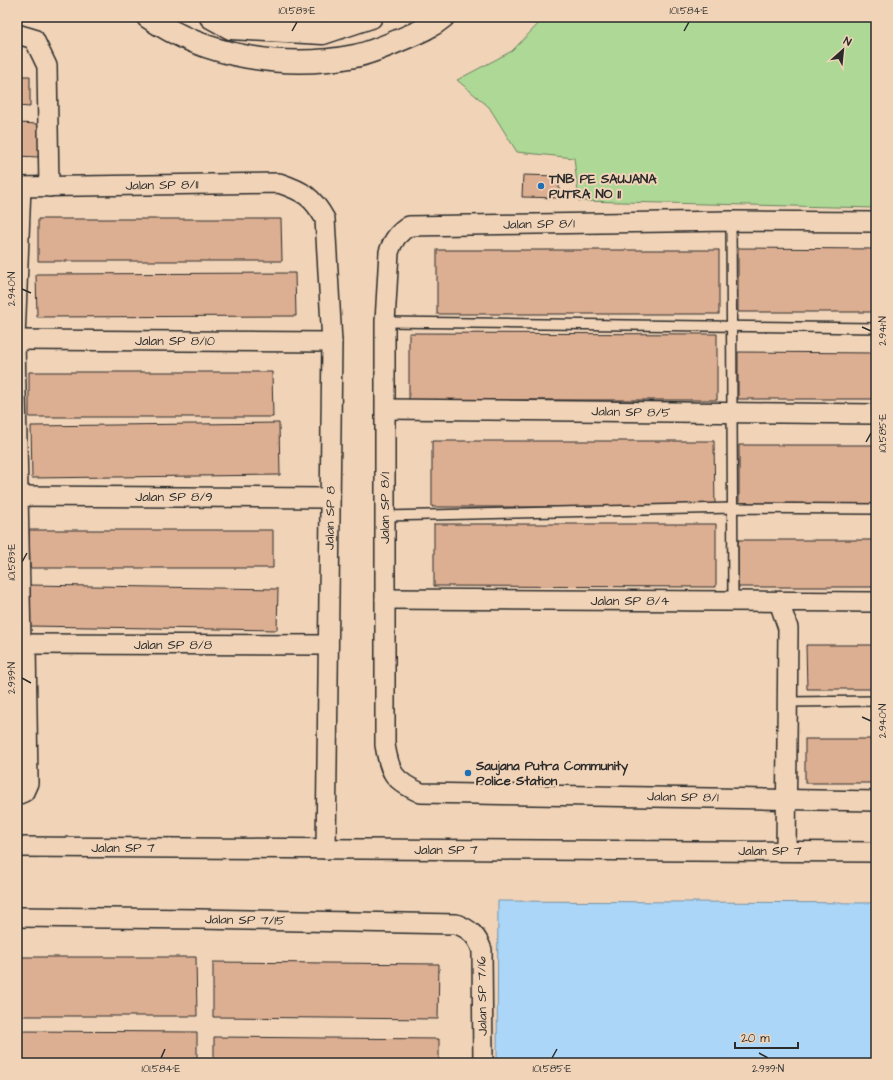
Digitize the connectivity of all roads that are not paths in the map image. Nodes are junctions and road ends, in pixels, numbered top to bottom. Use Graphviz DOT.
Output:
graph roads {
  1 [pos="148,17"];
  2 [pos="211,17"];
  3 [pos="371,17"];
  4 [pos="443,17"];
  5 [pos="25,37"];
  6 [pos="21,186"];
  7 [pos="49,187"];
  8 [pos="306,194"];
  9 [pos="731,221"];
  10 [pos="876,222"];
  11 [pos="385,322"];
  12 [pos="732,327"];
  13 [pos="876,328"];
  14 [pos="18,340"];
  15 [pos="332,342"];
  16 [pos="386,409"];
  17 [pos="732,413"];
  18 [pos="876,414"];
  19 [pos="19,496"];
  20 [pos="330,498"];
  21 [pos="733,508"];
  22 [pos="876,509"];
  23 [pos="385,516"];
  24 [pos="385,599"];
  25 [pos="733,602"];
  26 [pos="779,602"];
  27 [pos="876,602"];
  28 [pos="21,644"];
  29 [pos="328,645"];
  30 [pos="876,701"];
  31 [pos="788,702"];
  32 [pos="17,795"];
  33 [pos="787,799"];
  34 [pos="876,801"];
  35 [pos="17,847"];
  36 [pos="326,849"];
  37 [pos="786,851"];
  38 [pos="876,852"];
  39 [pos="17,917"];
  40 [pos="472,932"];
  41 [pos="483,1063"];
  1 -- 4 [label="highway"];
  2 -- 3 [label="highway"];
  5 -- 7 [label="street"];
  6 -- 7 [label="street, Jalan SP 8/11"];
  6 -- 14 [label="lane"];
  7 -- 8 [label="street, Jalan SP 8/11"];
  8 -- 15 [label="street, Jalan SP 8"];
  9 -- 10 [label="street, Jalan SP 8/1"];
  9 -- 11 [label="street, Jalan SP 8/1"];
  9 -- 12 [label="lane"];
  11 -- 12 [label="lane"];
  11 -- 16 [label="street, Jalan SP 8/1"];
  12 -- 13 [label="lane"];
  12 -- 17 [label="lane"];
  14 -- 15 [label="street, Jalan SP 8/10"];
  14 -- 19 [label="lane"];
  15 -- 20 [label="street, Jalan SP 8"];
  16 -- 17 [label="street, Jalan SP 8/5"];
  16 -- 23 [label="street, Jalan SP 8/1"];
  17 -- 18 [label="street, Jalan SP 8/5"];
  17 -- 21 [label="lane"];
  19 -- 20 [label="street, Jalan SP 8/9"];
  19 -- 28 [label="lane"];
  20 -- 29 [label="street, Jalan SP 8"];
  21 -- 22 [label="lane"];
  21 -- 23 [label="lane"];
  21 -- 25 [label="lane"];
  23 -- 24 [label="street, Jalan SP 8/1"];
  24 -- 25 [label="street, Jalan SP 8/4"];
  24 -- 33 [label="street, Jalan SP 8/1"];
  25 -- 26 [label="street, Jalan SP 8/4"];
  26 -- 27 [label="street, Jalan SP 8/4"];
  26 -- 31 [label="street"];
  28 -- 29 [label="street, Jalan SP 8/8"];
  28 -- 32 [label="street"];
  29 -- 36 [label="street, Jalan SP 8"];
  30 -- 31 [label="lane"];
  31 -- 33 [label="street"];
  33 -- 34 [label="street, Jalan SP 8/1"];
  33 -- 37 [label="street"];
  35 -- 36 [label="street, Jalan SP 7"];
  36 -- 37 [label="street, Jalan SP 7"];
  37 -- 38 [label="street, Jalan SP 7"];
  39 -- 40 [label="street, Jalan SP 7/15"];
  40 -- 41 [label="street, Jalan SP 7/16"];
}
